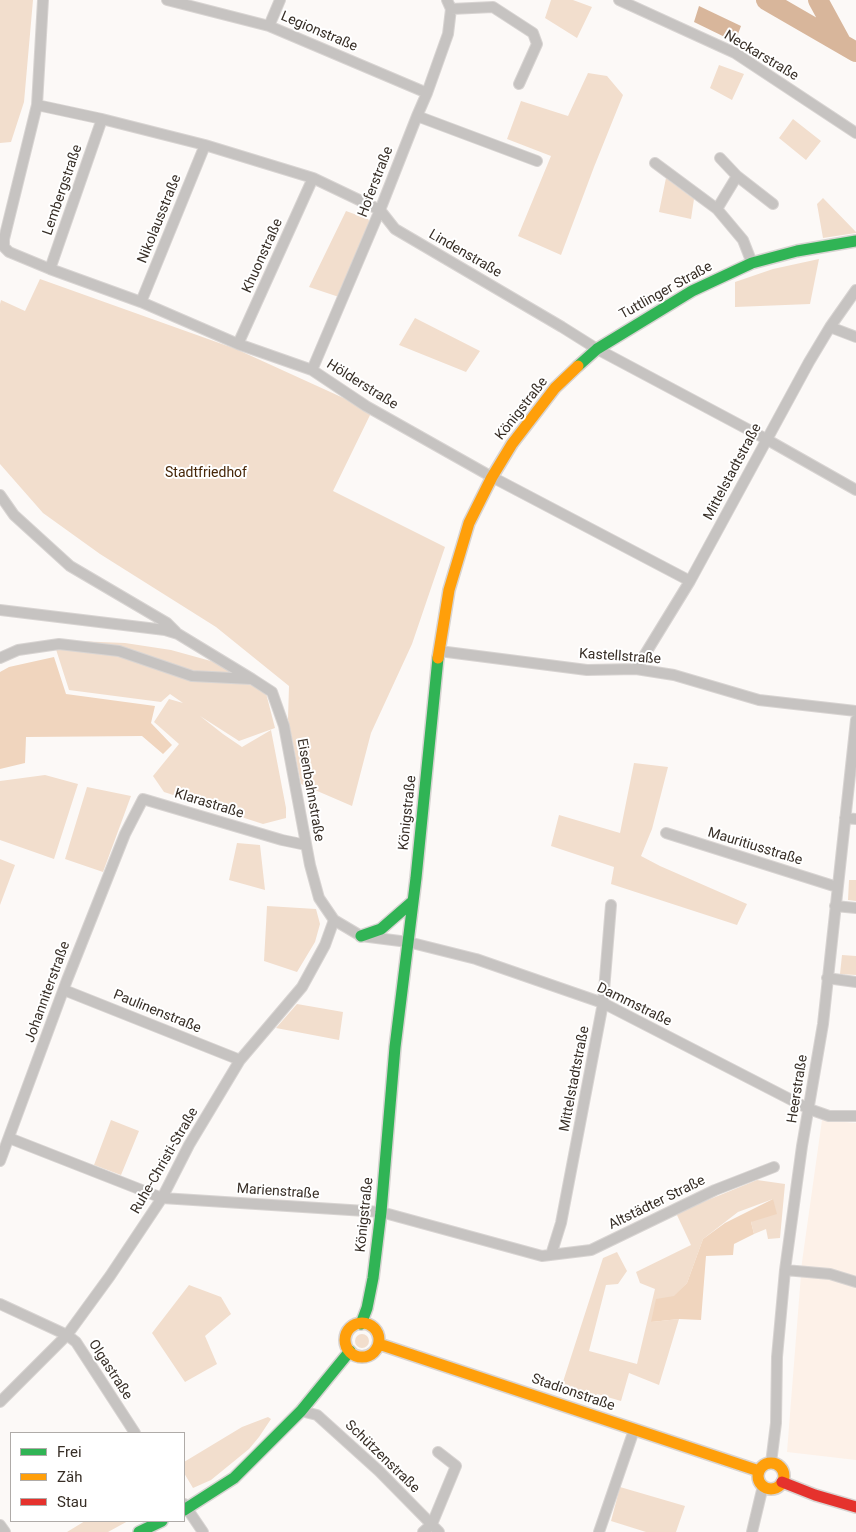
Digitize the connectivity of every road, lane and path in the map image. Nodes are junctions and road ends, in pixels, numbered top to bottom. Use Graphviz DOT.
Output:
graph roads {
  1 [pos="43,0"];
  2 [pos="167,0"];
  3 [pos="280,0"];
  4 [pos="619,0"];
  5 [pos="449,5"];
  6 [pos="269,26"];
  7 [pos="519,84"];
  8 [pos="427,93"];
  9 [pos="37,105"];
  10 [pos="416,116"];
  11 [pos="102,119"];
  12 [pos="856,133"];
  13 [pos="205,145"];
  14 [pos="720,158"];
  15 [pos="537,161"];
  16 [pos="655,163"];
  17 [pos="737,176"];
  18 [pos="313,178"];
  19 [pos="773,204"];
  20 [pos="717,209"];
  21 [pos="380,210"];
  22 [pos="856,241"];
  23 [pos="752,263"];
  24 [pos="50,269"];
  25 [pos="856,290"];
  26 [pos="141,302"];
  27 [pos="830,327"];
  28 [pos="856,337"];
  29 [pos="238,344"];
  30 [pos="597,349"];
  31 [pos="312,370"];
  32 [pos="766,439"];
  33 [pos="492,477"];
  34 [pos="856,490"];
  35 [pos="0,494"];
  36 [pos="690,581"];
  37 [pos="0,610"];
  38 [pos="178,634"];
  39 [pos="439,651"];
  40 [pos="0,658"];
  41 [pos="636,669"];
  42 [pos="252,678"];
  43 [pos="856,711"];
  44 [pos="856,720"];
  45 [pos="845,818"];
  46 [pos="856,819"];
  47 [pos="666,833"];
  48 [pos="125,834"];
  49 [pos="306,845"];
  50 [pos="837,887"];
  51 [pos="412,902"];
  52 [pos="611,905"];
  53 [pos="835,906"];
  54 [pos="856,908"];
  55 [pos="334,920"];
  56 [pos="361,936"];
  57 [pos="408,942"];
  58 [pos="827,978"];
  59 [pos="856,982"];
  60 [pos="64,990"];
  61 [pos="603,1003"];
  62 [pos="240,1060"];
  63 [pos="809,1109"];
  64 [pos="856,1116"];
  65 [pos="8,1138"];
  66 [pos="0,1161"];
  67 [pos="774,1167"];
  68 [pos="162,1198"];
  69 [pos="381,1212"];
  70 [pos="551,1255"];
  71 [pos="785,1270"];
  72 [pos="856,1282"];
  73 [pos="0,1304"];
  74 [pos="361,1324"];
  75 [pos="67,1335"];
  76 [pos="378,1344"];
  77 [pos="350,1351"];
  78 [pos="0,1402"];
  79 [pos="301,1411"];
  80 [pos="634,1430"];
  81 [pos="134,1432"];
  82 [pos="438,1452"];
  83 [pos="771,1463"];
  84 [pos="759,1471"];
  85 [pos="782,1482"];
  86 [pos="763,1486"];
  87 [pos="185,1507"];
  88 [pos="856,1507"];
  89 [pos="160,1522"];
  90 [pos="0,1525"];
  91 [pos="435,1528"];
  92 [pos="5,1532"];
  93 [pos="139,1532"];
  94 [pos="203,1532"];
  95 [pos="423,1532"];
  96 [pos="599,1532"];
  97 [pos="752,1532"];
  1 -- 9 [label="street"];
  2 -- 6 [label="street, Legionstraße"];
  3 -- 6 [label="street"];
  4 -- 12 [label="street, Neckarstraße"];
  5 -- 7 [label="street"];
  5 -- 8 [label="street, Hoferstraße"];
  6 -- 8 [label="street, Legionstraße"];
  8 -- 10 [label="street, Hoferstraße"];
  9 -- 11 [label="street, Lindenstraße"];
  9 -- 24 [label="street, Hölderstraße"];
  10 -- 15 [label="street"];
  10 -- 21 [label="street, Hoferstraße"];
  11 -- 13 [label="street, Lindenstraße"];
  11 -- 24 [label="street, Lembergstraße"];
  13 -- 18 [label="street, Lindenstraße"];
  13 -- 26 [label="street, Nikolausstraße"];
  14 -- 17 [label="street"];
  16 -- 20 [label="street"];
  17 -- 19 [label="street"];
  17 -- 20 [label="street"];
  18 -- 21 [label="street, Lindenstraße"];
  18 -- 29 [label="street, Khuonstraße"];
  20 -- 23 [label="street"];
  21 -- 30 [label="street, Lindenstraße"];
  21 -- 31 [label="street, Hoferstraße"];
  22 -- 23 [label="street, Tuttlinger Straße"];
  23 -- 30 [label="street, Tuttlinger Straße"];
  24 -- 26 [label="street, Hölderstraße"];
  25 -- 27 [label="street, Mittelstadtstraße"];
  26 -- 29 [label="street, Hölderstraße"];
  27 -- 28 [label="street"];
  27 -- 32 [label="street, Mittelstadtstraße"];
  29 -- 31 [label="street, Hölderstraße"];
  30 -- 32 [label="street, Lindenstraße"];
  30 -- 33 [label="street, Königstraße"];
  31 -- 33 [label="street, Hölderstraße"];
  32 -- 34 [label="street, Lindenstraße"];
  32 -- 36 [label="street, Mittelstadtstraße"];
  33 -- 36 [label="street, Hölderstraße"];
  33 -- 39 [label="street, Königstraße"];
  35 -- 38 [label="street, Eisenbahnstraße"];
  36 -- 41 [label="street, Mittelstadtstraße"];
  37 -- 38 [label="street, Eisenbahnstraße"];
  38 -- 42 [label="street, Eisenbahnstraße"];
  39 -- 41 [label="street, Kastellstraße"];
  39 -- 51 [label="street, Königstraße"];
  40 -- 42 [label="street"];
  41 -- 43 [label="street, Kastellstraße"];
  42 -- 49 [label="street, Eisenbahnstraße"];
  44 -- 45 [label="street, Heerstraße"];
  45 -- 46 [label="street"];
  45 -- 50 [label="street, Heerstraße"];
  47 -- 50 [label="street, Mauritiusstraße"];
  48 -- 49 [label="street, Klarastraße"];
  48 -- 60 [label="street, Johanniterstraße"];
  49 -- 55 [label="street, Eisenbahnstraße"];
  50 -- 53 [label="street, Heerstraße"];
  51 -- 56 [label="street"];
  51 -- 57 [label="street, Königstraße"];
  52 -- 61 [label="street, Mittelstadtstraße"];
  53 -- 54 [label="street"];
  53 -- 58 [label="street, Heerstraße"];
  55 -- 56 [label="street, Eisenbahnstraße"];
  55 -- 62 [label="street, Ruhe-Christi-Straße"];
  56 -- 57 [label="street, Eisenbahnstraße"];
  57 -- 61 [label="street, Dammstraße"];
  57 -- 69 [label="street, Königstraße"];
  58 -- 59 [label="street"];
  58 -- 63 [label="street, Heerstraße"];
  60 -- 62 [label="street, Paulinenstraße"];
  60 -- 65 [label="street, Johanniterstraße"];
  61 -- 63 [label="street, Dammstraße"];
  61 -- 70 [label="street, Mittelstadtstraße"];
  62 -- 68 [label="street, Ruhe-Christi-Straße"];
  63 -- 64 [label="street, Dammstraße"];
  63 -- 71 [label="street, Heerstraße"];
  65 -- 66 [label="street, Johanniterstraße"];
  65 -- 68 [label="street, Marienstraße"];
  67 -- 70 [label="street, Altstädter Straße"];
  68 -- 69 [label="street, Marienstraße"];
  68 -- 75 [label="street, Ruhe-Christi-Straße"];
  69 -- 70 [label="street, Marienstraße"];
  69 -- 74 [label="street, Königstraße"];
  71 -- 72 [label="street"];
  71 -- 83 [label="street, Heerstraße"];
  73 -- 75 [label="street, Olgastraße"];
  74 -- 76 [label="street"];
  74 -- 77 [label="street, Königstraße"];
  75 -- 78 [label="street, Ruhe-Christi-Straße"];
  75 -- 81 [label="street, Olgastraße"];
  76 -- 77 [label="street"];
  76 -- 80 [label="street, Stadionstraße"];
  77 -- 79 [label="street"];
  79 -- 87 [label="street"];
  79 -- 91 [label="street, Schützenstraße"];
  80 -- 84 [label="street, Stadionstraße"];
  80 -- 96 [label="street"];
  82 -- 91 [label="street"];
  83 -- 84 [label="street"];
  83 -- 85 [label="street"];
  84 -- 86 [label="street"];
  85 -- 86 [label="street"];
  85 -- 88 [label="street"];
  86 -- 97 [label="street"];
  87 -- 94 [label="street"];
  89 -- 93 [label="street"];
  90 -- 92 [label="street"];
  91 -- 95 [label="street"];
}
